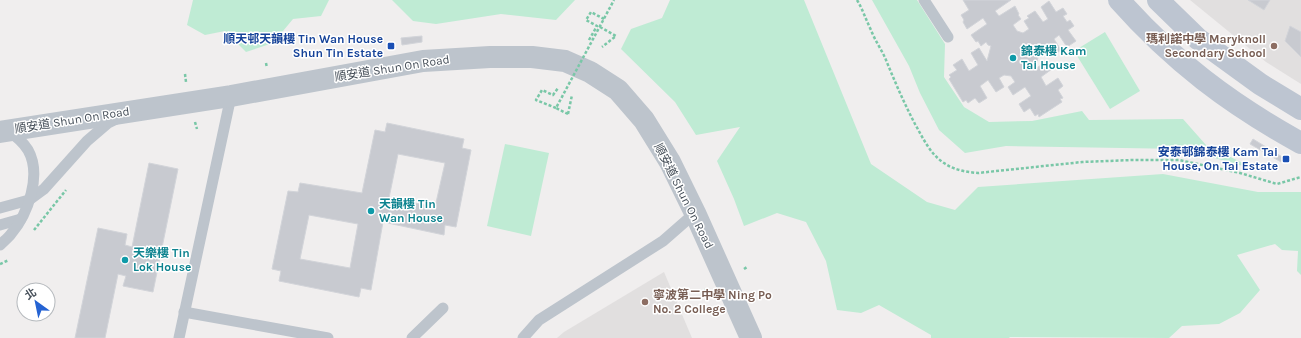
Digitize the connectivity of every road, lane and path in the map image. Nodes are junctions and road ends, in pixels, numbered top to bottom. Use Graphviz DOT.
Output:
graph roads {
  1 [pos="614,0"];
  2 [pos="857,0"];
  3 [pos="924,0"];
  4 [pos="1118,0"];
  5 [pos="1158,0"];
  6 [pos="604,19"];
  7 [pos="598,26"];
  8 [pos="948,37"];
  9 [pos="589,40"];
  10 [pos="602,47"];
  11 [pos="185,74"];
  12 [pos="186,82"];
  13 [pos="558,88"];
  14 [pos="572,94"];
  15 [pos="231,96"];
  16 [pos="556,108"];
  17 [pos="1301,108"];
  18 [pos="128,111"];
  19 [pos="195,120"];
  20 [pos="196,129"];
  21 [pos="4,131"];
  22 [pos="1301,143"];
  23 [pos="1301,177"];
  24 [pos="70,186"];
  25 [pos="29,200"];
  26 [pos="0,208"];
  27 [pos="695,213"];
  28 [pos="20,219"];
  29 [pos="0,225"];
  30 [pos="32,233"];
  31 [pos="0,245"];
  32 [pos="13,255"];
  33 [pos="0,264"];
  34 [pos="747,267"];
  35 [pos="744,268"];
  36 [pos="705,290"];
  37 [pos="700,292"];
  38 [pos="443,308"];
  39 [pos="184,312"];
  40 [pos="179,338"];
  41 [pos="328,338"];
  42 [pos="412,338"];
  43 [pos="523,338"];
  44 [pos="751,338"];
  1 -- 6 [label="path, bridge"];
  2 -- 23 [label="path"];
  3 -- 8 [label="lane"];
  4 -- 22 [label="main road"];
  5 -- 17 [label="main road"];
  6 -- 7 [label="path, bridge"];
  6 -- 7 [label="path"];
  7 -- 9 [label="path"];
  7 -- 10 [label="path"];
  7 -- 16 [label="path, bridge"];
  11 -- 12 [label="path"];
  13 -- 16 [label="path"];
  14 -- 16 [label="path, bridge"];
  15 -- 18 [label="street, 順安道 Shun On Road"];
  15 -- 27 [label="street, 順安道 Shun On Road"];
  15 -- 39 [label="lane"];
  18 -- 21 [label="street, 順安道 Shun On Road"];
  18 -- 25 [label="lane"];
  19 -- 20 [label="path"];
  21 -- 25 [label="lane"];
  24 -- 30 [label="path"];
  25 -- 26 [label="lane"];
  25 -- 28 [label="lane"];
  27 -- 43 [label="lane"];
  27 -- 44 [label="street, 順安道 Shun On Road"];
  28 -- 29 [label="lane"];
  28 -- 31 [label="lane"];
  32 -- 33 [label="path"];
  34 -- 35 [label="path"];
  36 -- 37 [label="path"];
  38 -- 42 [label="lane"];
  39 -- 40 [label="lane"];
  39 -- 41 [label="lane"];
}
